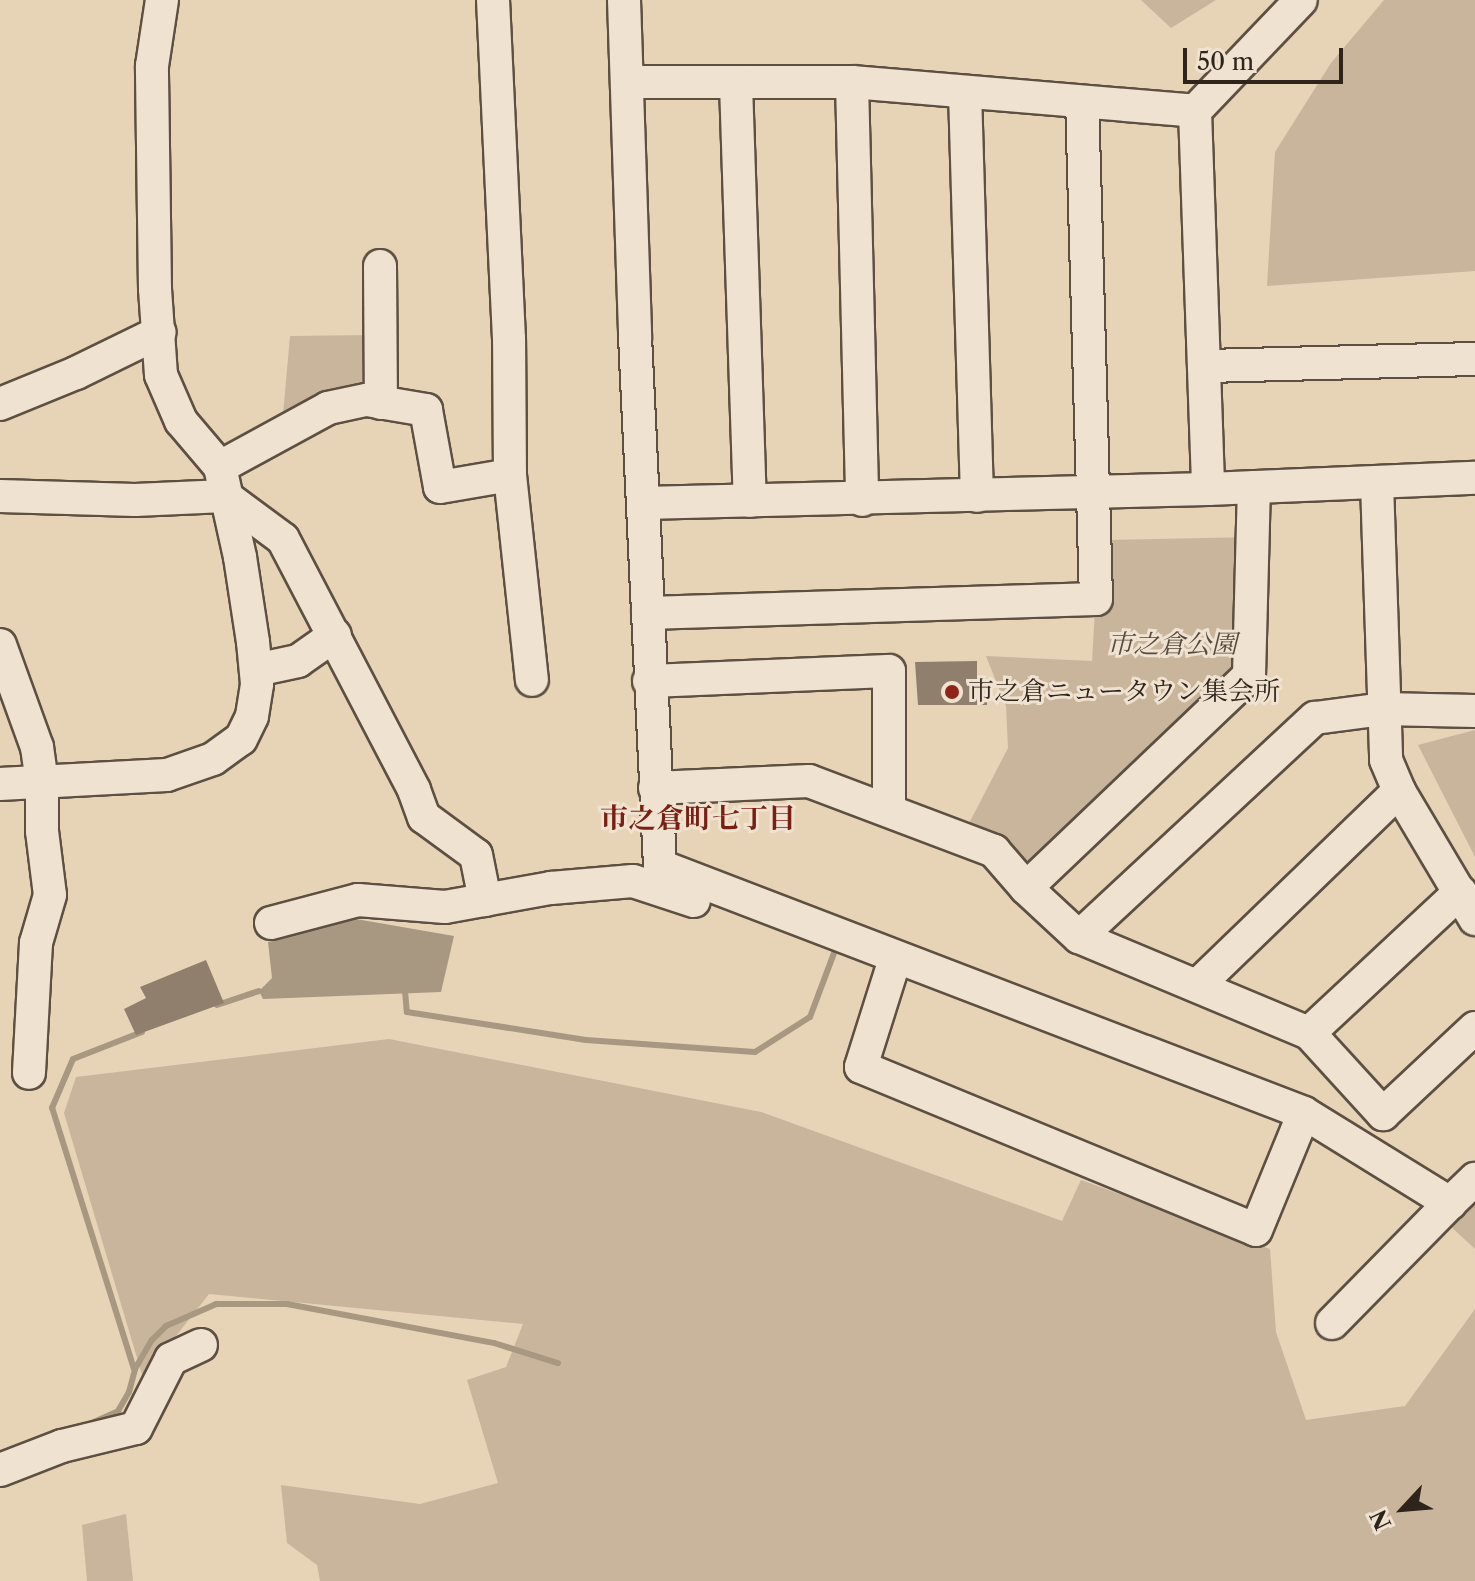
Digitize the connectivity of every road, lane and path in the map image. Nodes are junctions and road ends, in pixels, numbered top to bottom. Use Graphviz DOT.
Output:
graph roads {
  1 [pos="162,0"];
  2 [pos="493,0"];
  3 [pos="624,0"];
  4 [pos="1301,0"];
  5 [pos="627,82"];
  6 [pos="852,82"];
  7 [pos="736,84"];
  8 [pos="965,92"];
  9 [pos="1082,103"];
  10 [pos="1195,111"];
  11 [pos="380,266"];
  12 [pos="160,332"];
  13 [pos="1475,359"];
  14 [pos="1207,366"];
  15 [pos="381,403"];
  16 [pos="0,404"];
  17 [pos="510,475"];
  18 [pos="1475,478"];
  19 [pos="222,482"];
  20 [pos="1377,483"];
  21 [pos="1254,487"];
  22 [pos="1208,489"];
  23 [pos="1095,493"];
  24 [pos="0,496"];
  25 [pos="977,496"];
  26 [pos="862,500"];
  27 [pos="750,501"];
  28 [pos="643,503"];
  29 [pos="648,613"];
  30 [pos="335,635"];
  31 [pos="0,645"];
  32 [pos="256,670"];
  33 [pos="532,680"];
  34 [pos="649,681"];
  35 [pos="1383,709"];
  36 [pos="1475,711"];
  37 [pos="42,781"];
  38 [pos="0,784"];
  39 [pos="655,788"];
  40 [pos="1399,791"];
  41 [pos="889,809"];
  42 [pos="1026,888"];
  43 [pos="485,900"];
  44 [pos="1468,905"];
  45 [pos="271,923"];
  46 [pos="821,930"];
  47 [pos="1079,937"];
  48 [pos="895,959"];
  49 [pos="1197,986"];
  50 [pos="1475,1028"];
  51 [pos="1309,1033"];
  52 [pos="29,1073"];
  53 [pos="1304,1113"];
  54 [pos="1475,1179"];
  55 [pos="1450,1203"];
  56 [pos="1332,1323"];
  57 [pos="201,1345"];
  58 [pos="0,1470"];
  1 -- 12 [label="street"];
  2 -- 17 [label="street"];
  3 -- 5 [label="street"];
  4 -- 10 [label="street"];
  5 -- 7 [label="street"];
  5 -- 28 [label="street"];
  6 -- 7 [label="street"];
  6 -- 8 [label="street"];
  6 -- 26 [label="street"];
  7 -- 27 [label="street"];
  8 -- 9 [label="street"];
  8 -- 25 [label="street"];
  9 -- 10 [label="street"];
  9 -- 23 [label="street"];
  10 -- 14 [label="street"];
  11 -- 15 [label="street"];
  12 -- 16 [label="street"];
  12 -- 19 [label="street"];
  13 -- 14 [label="street"];
  14 -- 22 [label="street"];
  15 -- 17 [label="street"];
  15 -- 19 [label="street"];
  17 -- 33 [label="street"];
  18 -- 20 [label="street"];
  19 -- 24 [label="street"];
  19 -- 30 [label="street"];
  19 -- 32 [label="street"];
  20 -- 21 [label="street"];
  20 -- 35 [label="street"];
  21 -- 22 [label="street"];
  21 -- 42 [label="street"];
  22 -- 23 [label="street"];
  23 -- 25 [label="street"];
  23 -- 29 [label="street"];
  25 -- 26 [label="street"];
  26 -- 27 [label="street"];
  27 -- 28 [label="street"];
  28 -- 29 [label="street"];
  29 -- 34 [label="street"];
  30 -- 32 [label="street"];
  30 -- 43 [label="street"];
  31 -- 37 [label="street"];
  32 -- 37 [label="street"];
  34 -- 39 [label="street"];
  34 -- 41 [label="street"];
  35 -- 36 [label="street"];
  35 -- 40 [label="street"];
  35 -- 47 [label="street"];
  37 -- 38 [label="street"];
  37 -- 52 [label="street"];
  39 -- 41 [label="street"];
  39 -- 46 [label="street"];
  40 -- 44 [label="street"];
  40 -- 49 [label="street"];
  41 -- 42 [label="street"];
  42 -- 47 [label="street"];
  43 -- 45 [label="street"];
  43 -- 46 [label="street"];
  44 -- 51 [label="street"];
  46 -- 48 [label="street"];
  47 -- 49 [label="street"];
  48 -- 53 [label="street"];
  48 -- 53 [label="street"];
  49 -- 51 [label="street"];
  50 -- 51 [label="street"];
  53 -- 55 [label="street"];
  54 -- 55 [label="street"];
  55 -- 56 [label="street"];
  57 -- 58 [label="street"];
}
